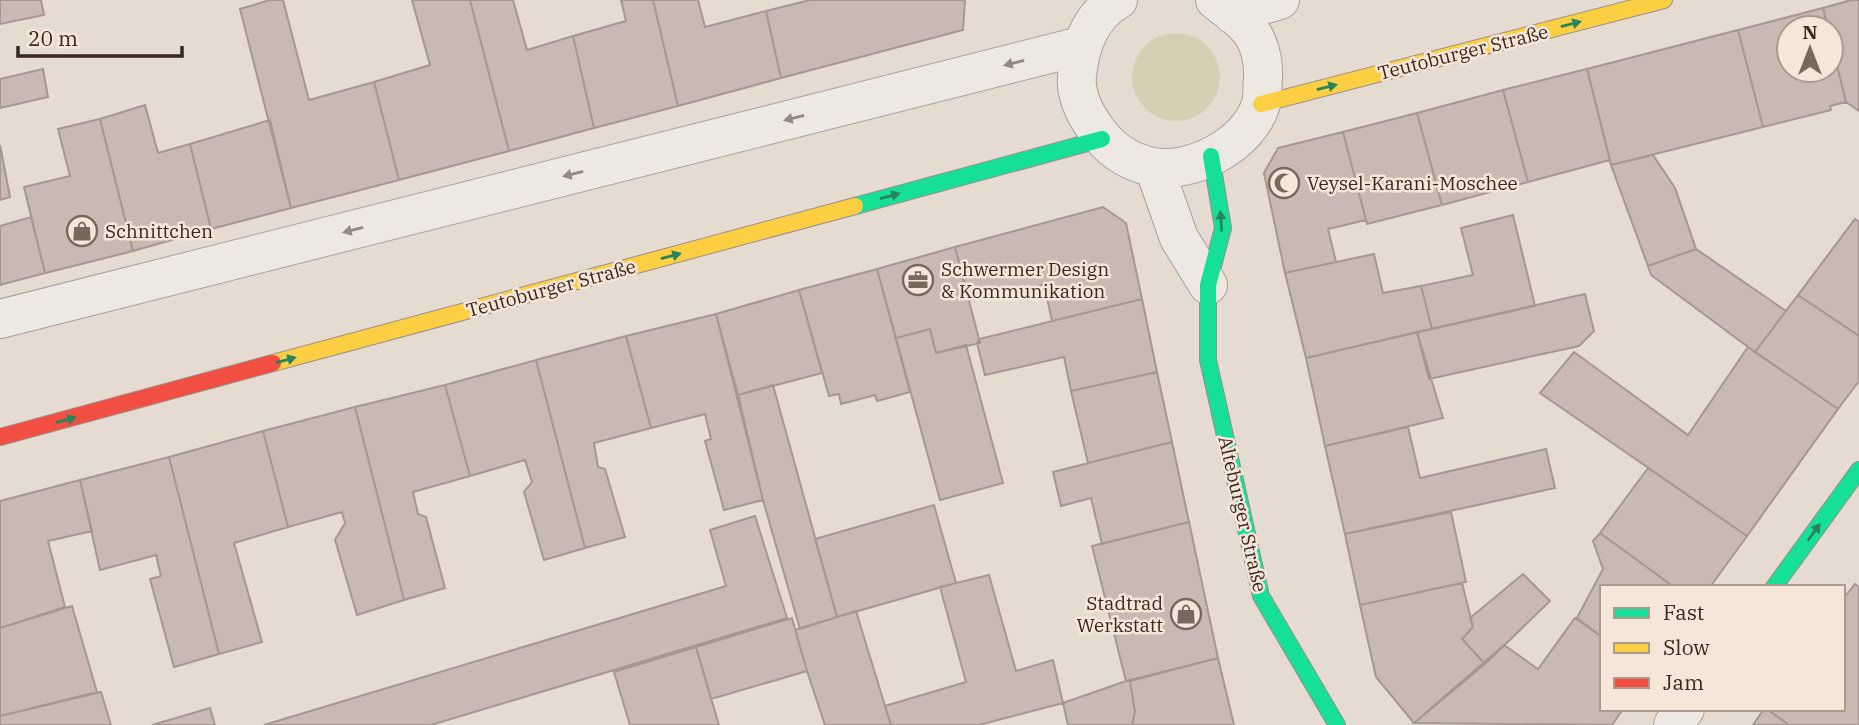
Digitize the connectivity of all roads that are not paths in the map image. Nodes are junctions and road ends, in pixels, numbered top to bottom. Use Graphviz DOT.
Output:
graph roads {
  1 [pos="1280,0"];
  2 [pos="1664,0"];
  3 [pos="1103,3"];
  4 [pos="1224,7"];
  5 [pos="1081,46"];
  6 [pos="1261,104"];
  7 [pos="1102,139"];
  8 [pos="1211,156"];
  9 [pos="1154,167"];
  10 [pos="1208,285"];
  11 [pos="0,319"];
  12 [pos="0,437"];
  13 [pos="1859,470"];
  14 [pos="1775,585"];
  15 [pos="1332,723"];
  1 -- 4 [label="street"];
  6 -- 2 [label="street, Teutoburger Straße, one-way"];
  3 -- 5 [label="street"];
  4 -- 6 [label="street"];
  5 -- 7 [label="street"];
  5 -- 11 [label="street, one-way"];
  6 -- 8 [label="street"];
  7 -- 9 [label="street"];
  12 -- 7 [label="street, Teutoburger Straße, one-way"];
  8 -- 9 [label="street"];
  10 -- 8 [label="street, Alteburger Straße, one-way"];
  9 -- 10 [label="street"];
  10 -- 15 [label="street, Alteburger Straße"];
  14 -- 13 [label="street, one-way"];
}
